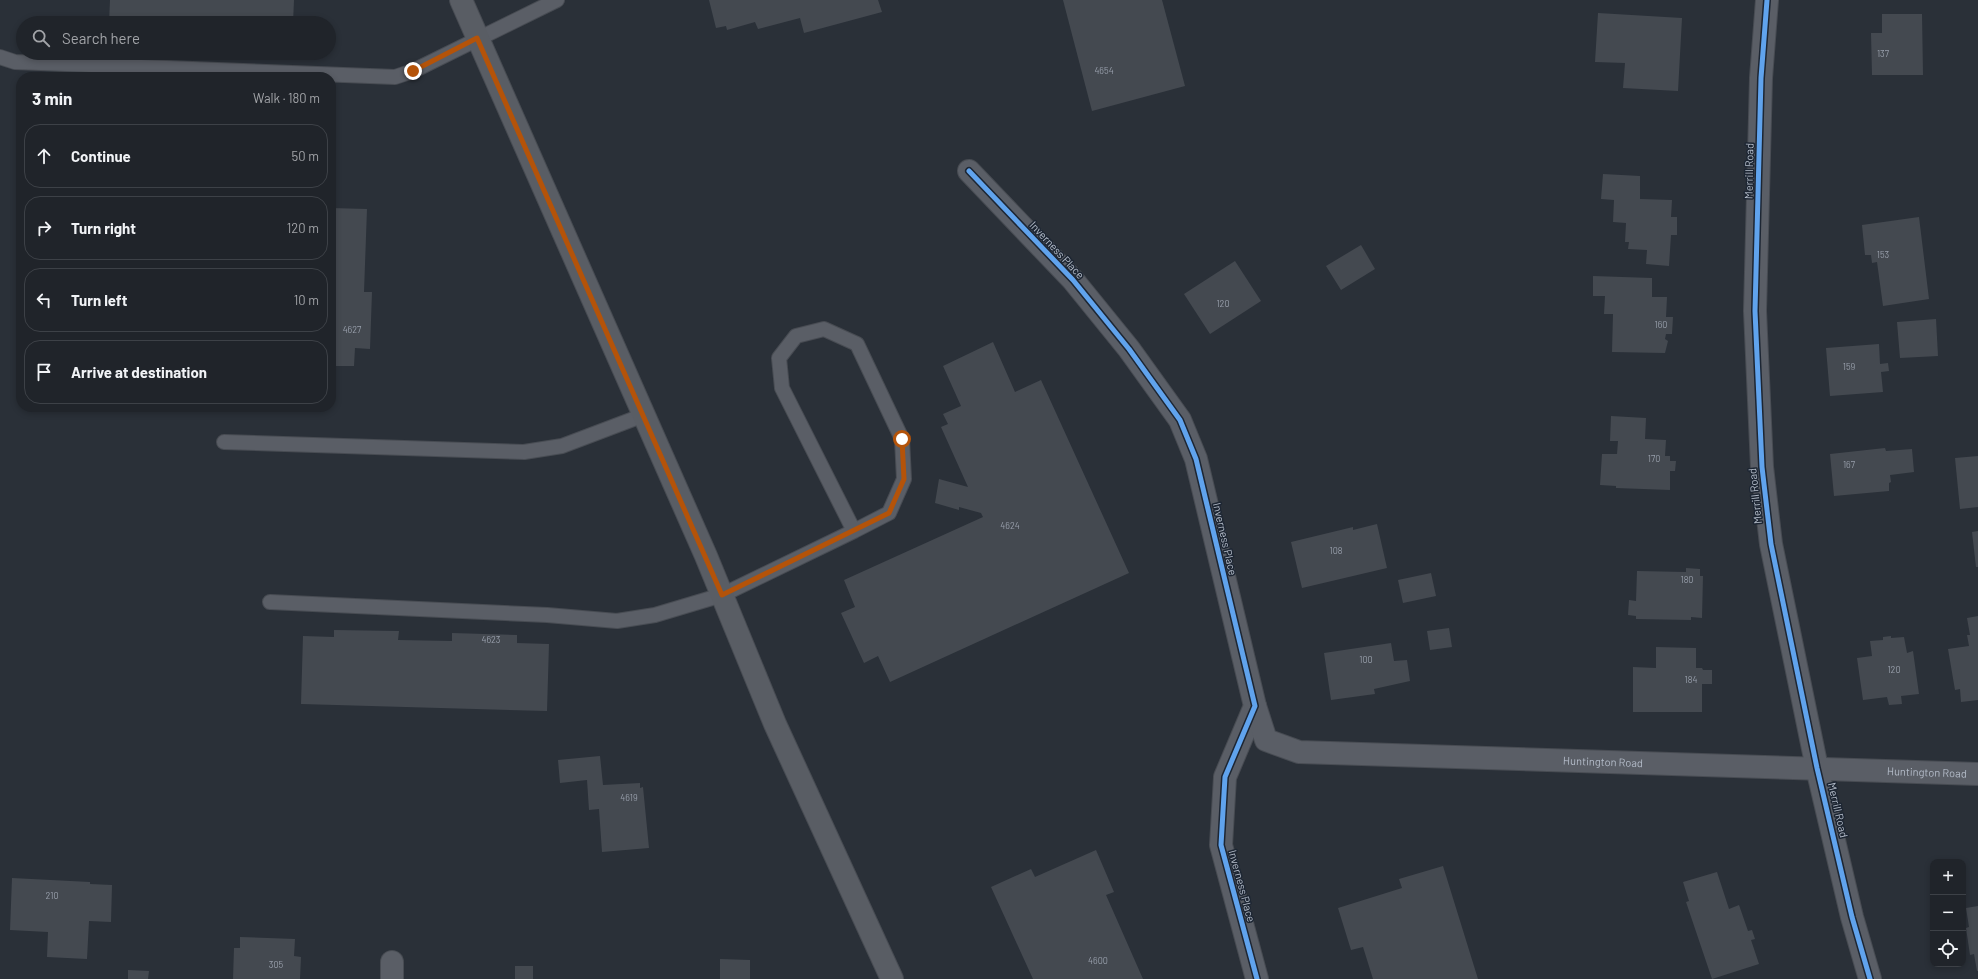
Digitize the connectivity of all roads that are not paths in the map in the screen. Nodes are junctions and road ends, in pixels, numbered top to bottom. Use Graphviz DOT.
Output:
graph roads {
  1 [pos="461,0"];
  2 [pos="557,0"];
  3 [pos="1767,0"];
  4 [pos="477,38"];
  5 [pos="0,57"];
  6 [pos="271,72"];
  7 [pos="336,75"];
  8 [pos="969,171"];
  9 [pos="644,416"];
  10 [pos="224,442"];
  11 [pos="854,531"];
  12 [pos="722,595"];
  13 [pos="270,602"];
  14 [pos="1255,706"];
  15 [pos="1818,768"];
  16 [pos="1978,774"];
  17 [pos="892,979"];
  18 [pos="1257,979"];
  19 [pos="1870,979"];
  1 -- 4 [label="main road"];
  2 -- 4 [label="lane"];
  3 -- 15 [label="street, Merrill Road"];
  4 -- 7 [label="lane"];
  4 -- 9 [label="main road"];
  5 -- 6 [label="lane"];
  8 -- 14 [label="street, Inverness Place"];
  9 -- 10 [label="lane"];
  9 -- 12 [label="main road"];
  11 -- 11 [label="lane"];
  11 -- 12 [label="lane"];
  12 -- 13 [label="lane"];
  12 -- 17 [label="main road"];
  14 -- 15 [label="street, Huntington Road"];
  14 -- 18 [label="street, Inverness Place"];
  15 -- 16 [label="street, Huntington Road"];
  15 -- 19 [label="street, Merrill Road"];
}
